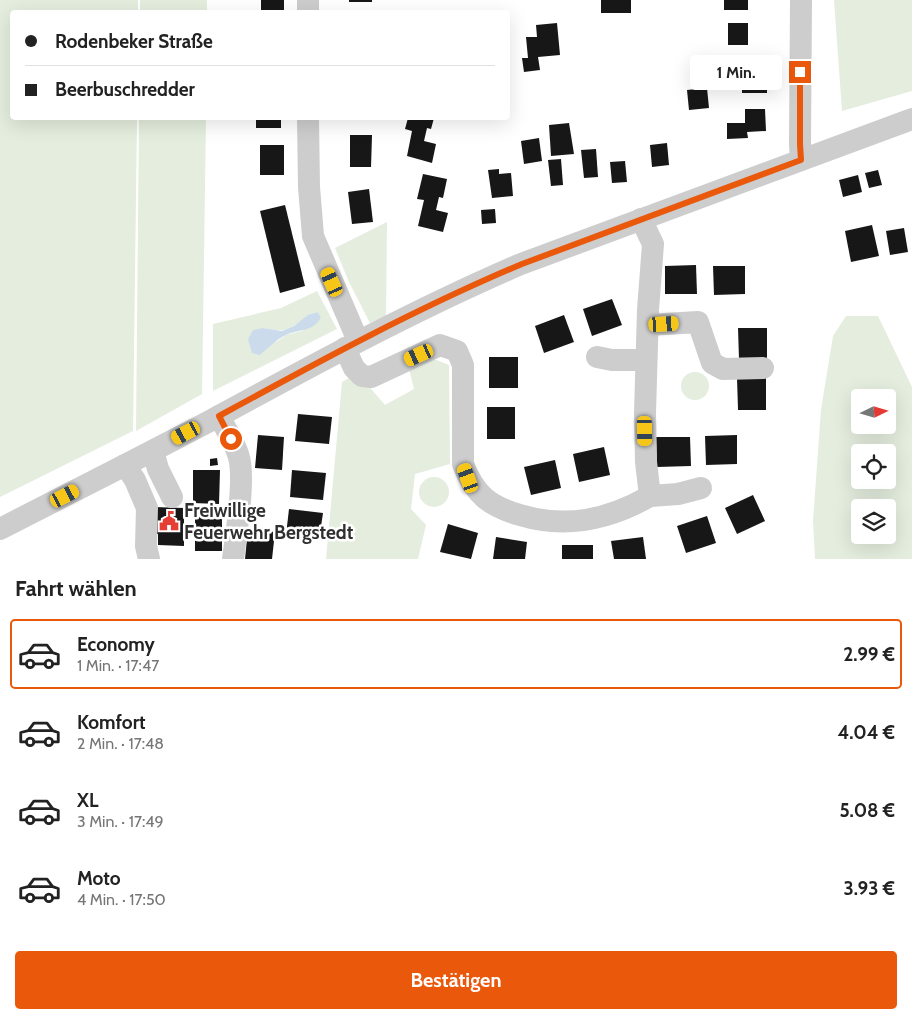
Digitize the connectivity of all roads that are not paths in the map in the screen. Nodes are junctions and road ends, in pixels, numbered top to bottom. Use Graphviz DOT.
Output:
graph roads {
  1 [pos="800,0"];
  2 [pos="912,119"];
  3 [pos="308,120"];
  4 [pos="801,160"];
  5 [pos="641,219"];
  6 [pos="648,325"];
  7 [pos="352,344"];
  8 [pos="597,357"];
  9 [pos="646,360"];
  10 [pos="764,368"];
  11 [pos="219,416"];
  12 [pos="153,451"];
  13 [pos="125,465"];
  14 [pos="700,488"];
  15 [pos="650,496"];
  16 [pos="172,497"];
  17 [pos="0,529"];
  18 [pos="149,559"];
  19 [pos="233,559"];
  1 -- 4 [label="street"];
  2 -- 4 [label="street"];
  3 -- 7 [label="street"];
  4 -- 5 [label="street"];
  5 -- 6 [label="street"];
  5 -- 7 [label="street"];
  6 -- 9 [label="street"];
  6 -- 10 [label="street"];
  7 -- 11 [label="street"];
  7 -- 15 [label="street"];
  8 -- 9 [label="street"];
  9 -- 15 [label="street"];
  11 -- 12 [label="street"];
  11 -- 19 [label="street"];
  12 -- 13 [label="street"];
  12 -- 16 [label="street"];
  13 -- 17 [label="street"];
  13 -- 18 [label="street"];
  14 -- 15 [label="street"];
}
